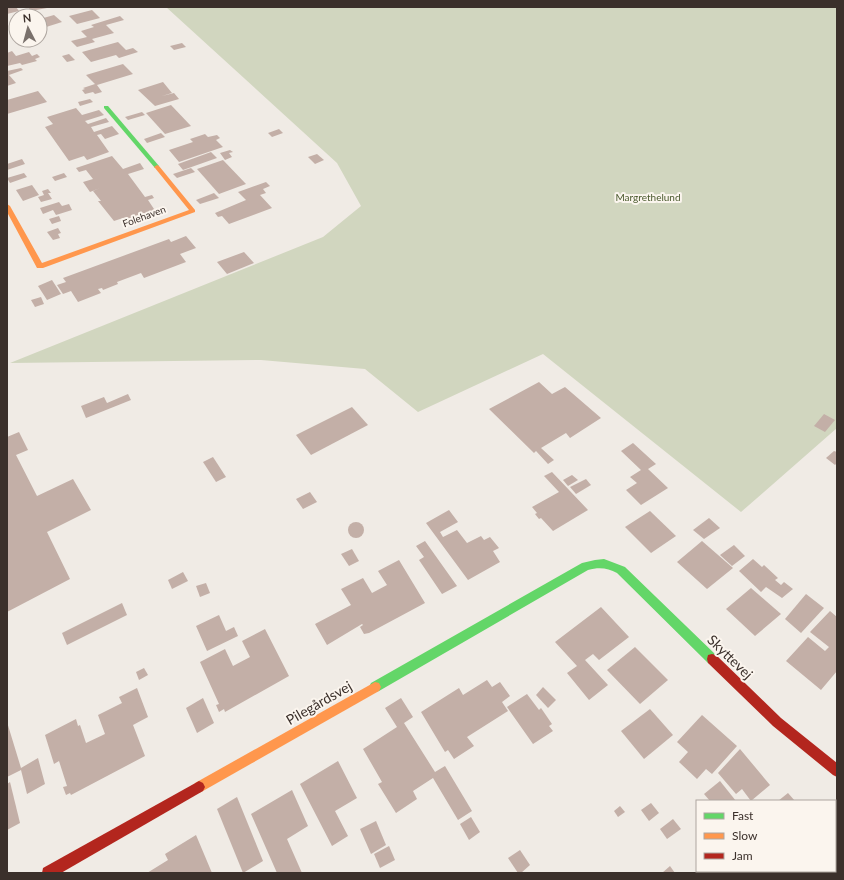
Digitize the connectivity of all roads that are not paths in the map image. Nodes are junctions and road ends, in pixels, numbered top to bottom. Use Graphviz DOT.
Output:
graph roads {
  1 [pos="106,106"];
  2 [pos="7,206"];
  3 [pos="605,562"];
  4 [pos="837,771"];
  5 [pos="48,873"];
  1 -- 2 [label="street, Folehaven"];
  3 -- 4 [label="street, Skyttevej"];
  3 -- 5 [label="street, Pilegårdsvej"];
}
